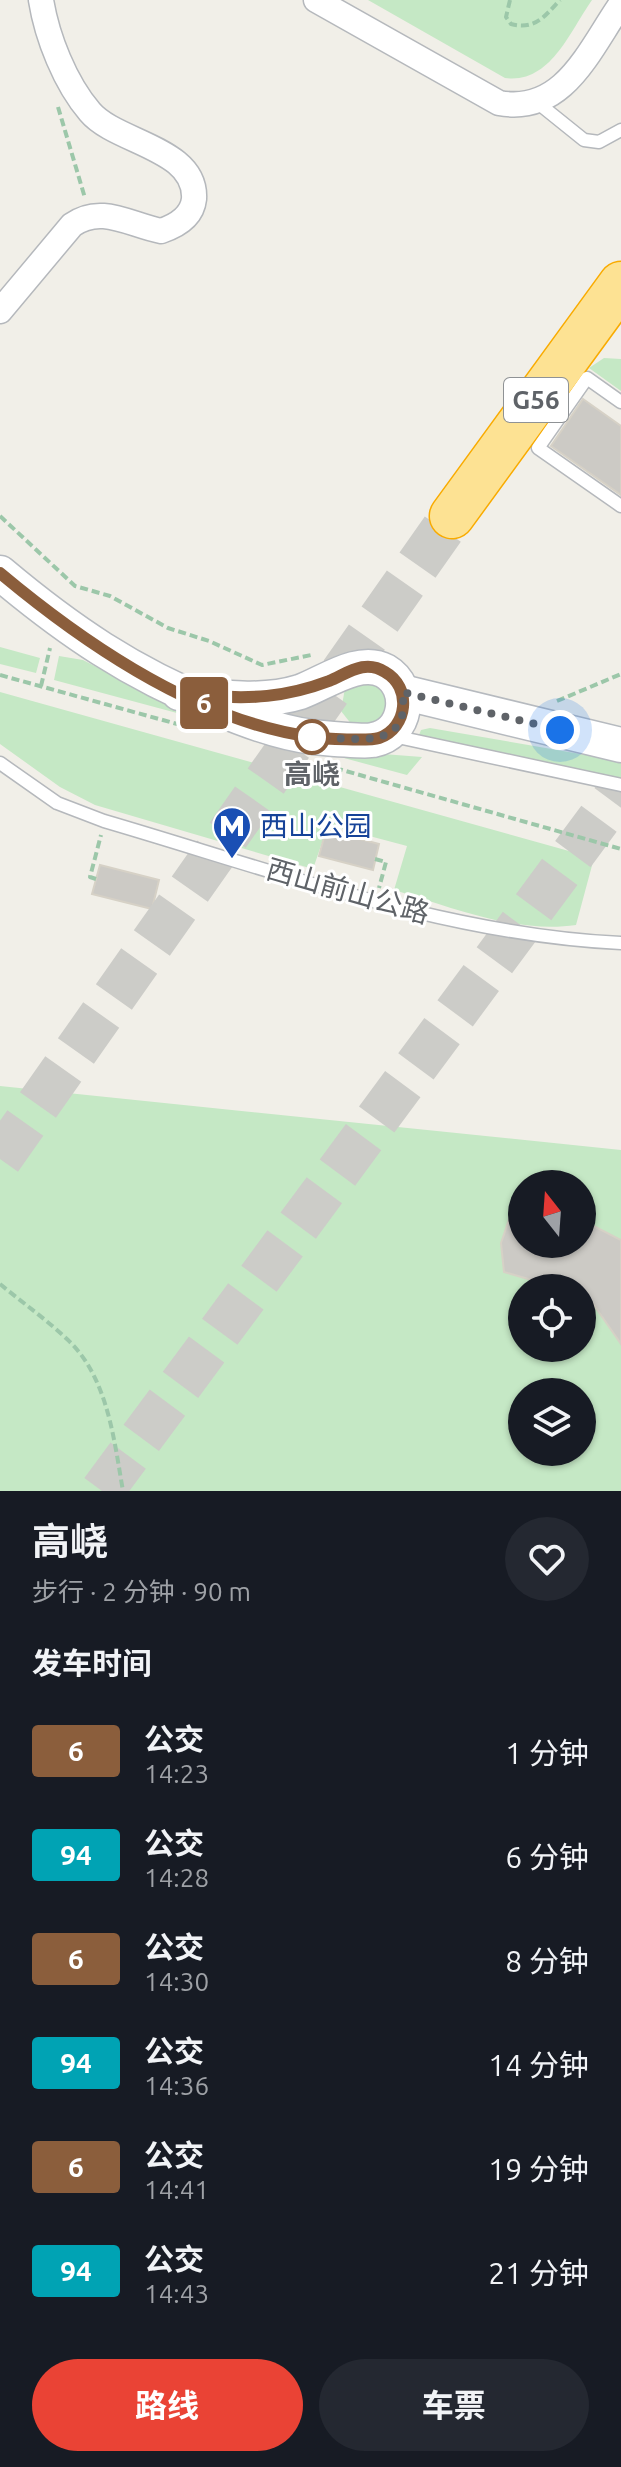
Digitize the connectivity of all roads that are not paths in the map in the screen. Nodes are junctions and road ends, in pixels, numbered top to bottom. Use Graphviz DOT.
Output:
graph roads {
  1 [pos="41,0"];
  2 [pos="316,0"];
  3 [pos="621,4"];
  4 [pos="538,103"];
  5 [pos="621,130"];
  6 [pos="618,293"];
  7 [pos="0,311"];
  8 [pos="621,402"];
  9 [pos="621,506"];
  10 [pos="452,516"];
  11 [pos="0,573"];
  12 [pos="329,666"];
  13 [pos="402,692"];
  14 [pos="179,693"];
  15 [pos="386,735"];
  16 [pos="351,737"];
  17 [pos="621,745"];
  18 [pos="0,763"];
  19 [pos="621,785"];
  20 [pos="621,943"];
  1 -- 7 [label="street"];
  2 -- 4 [label="street"];
  3 -- 4 [label="street"];
  4 -- 5 [label="lane"];
  6 -- 10 [label="highway, G56"];
  8 -- 9 [label="lane"];
  11 -- 14 [label="main road"];
  12 -- 13 [label="main road"];
  12 -- 14 [label="main road"];
  12 -- 16 [label="main road"];
  13 -- 15 [label="main road"];
  13 -- 17 [label="main road"];
  14 -- 16 [label="main road"];
  15 -- 16 [label="main road"];
  15 -- 19 [label="lane"];
  18 -- 20 [label="lane, 西山前山公路"];
}
